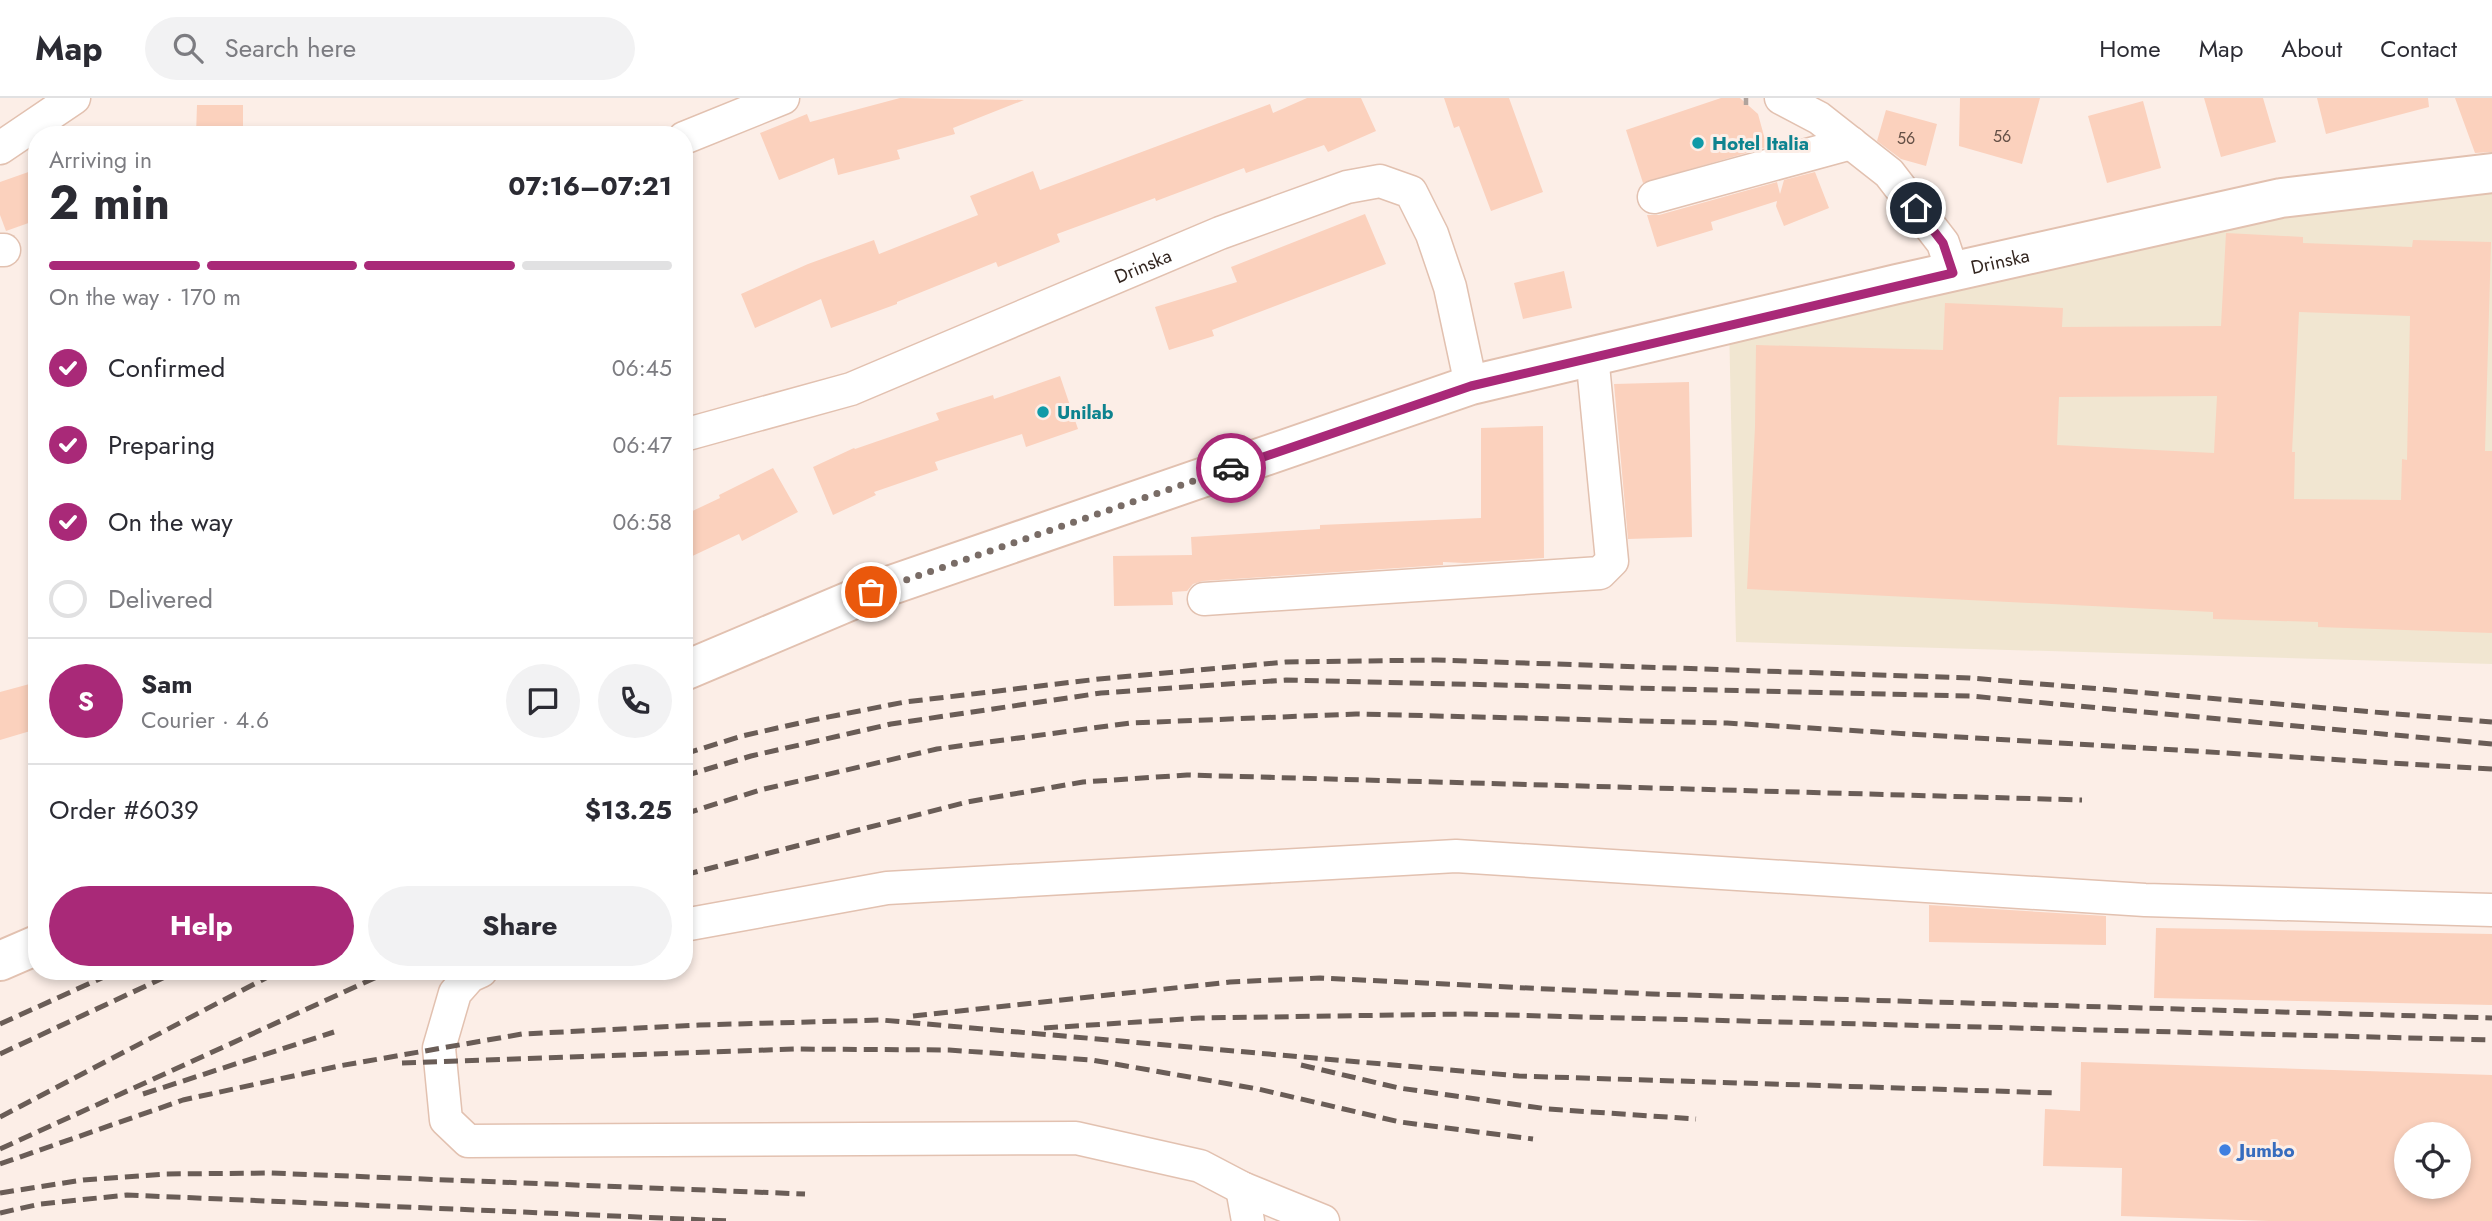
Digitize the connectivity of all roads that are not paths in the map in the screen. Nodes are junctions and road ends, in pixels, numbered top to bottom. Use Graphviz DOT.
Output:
graph roads {
  1 [pos="74,98"];
  2 [pos="783,98"];
  3 [pos="1781,98"];
  4 [pos="33,126"];
  5 [pos="28,130"];
  6 [pos="693,134"];
  7 [pos="1852,143"];
  8 [pos="0,149"];
  9 [pos="2492,173"];
  10 [pos="1654,197"];
  11 [pos="1953,273"];
  12 [pos="1592,355"];
  13 [pos="1471,386"];
  14 [pos="693,433"];
  15 [pos="1204,599"];
  16 [pos="693,667"];
  17 [pos="2492,911"];
  18 [pos="693,923"];
  19 [pos="28,949"];
  20 [pos="0,961"];
  21 [pos="466,980"];
  22 [pos="1242,1188"];
  23 [pos="1248,1221"];
  24 [pos="1323,1221"];
  1 -- 4 [label="street"];
  2 -- 6 [label="street"];
  3 -- 7 [label="street"];
  5 -- 8 [label="street"];
  7 -- 10 [label="street"];
  7 -- 11 [label="street"];
  9 -- 11 [label="main road, Drinska"];
  11 -- 12 [label="main road, Drinska"];
  12 -- 13 [label="main road, Drinska"];
  12 -- 15 [label="street"];
  13 -- 14 [label="street, Drinska"];
  13 -- 16 [label="main road, Drinska"];
  17 -- 18 [label="street"];
  19 -- 20 [label="main road"];
  21 -- 22 [label="street"];
  22 -- 23 [label="street"];
  22 -- 24 [label="street"];
}
